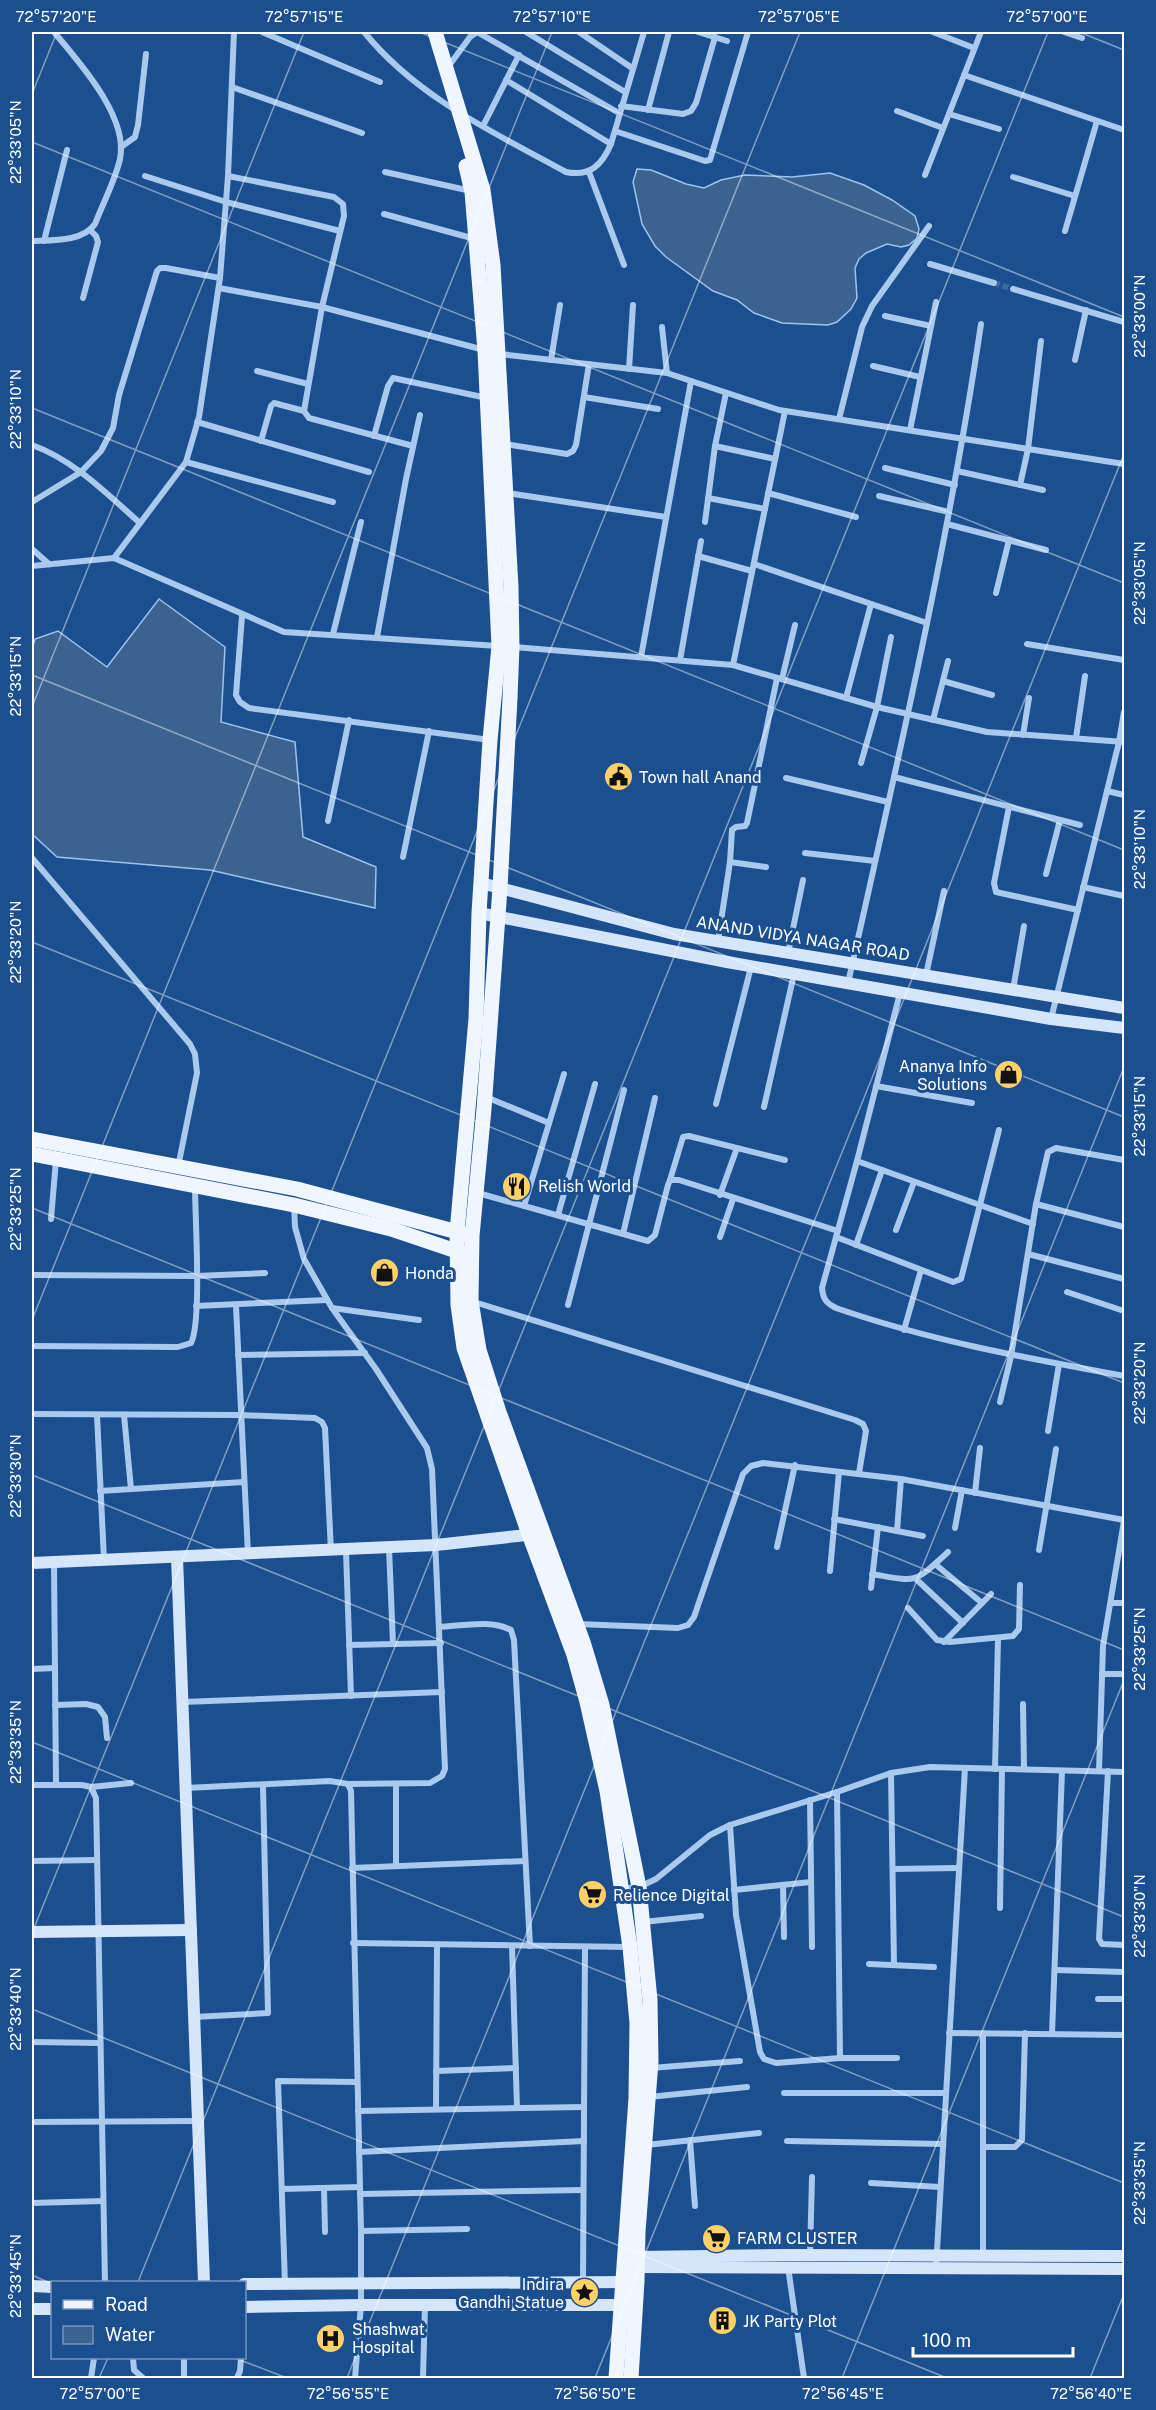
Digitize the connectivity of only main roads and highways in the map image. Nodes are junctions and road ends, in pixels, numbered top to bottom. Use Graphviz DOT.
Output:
graph roads {
  1 [pos="425,32"];
  2 [pos="435,32"];
  3 [pos="454,109"];
  4 [pos="491,352"];
  5 [pos="506,647"];
  6 [pos="32,1139"];
  7 [pos="32,1154"];
  8 [pos="465,1234"];
  9 [pos="463,1253"];
  10 [pos="536,1534"];
  11 [pos="569,1624"];
  12 [pos="634,2272"];
  13 [pos="616,2379"];
  14 [pos="631,2379"];
  1 -- 3 [label="main road"];
  2 -- 3 [label="main road"];
  3 -- 4 [label="main road"];
  3 -- 4 [label="main road"];
  4 -- 5 [label="main road"];
  4 -- 5 [label="main road"];
  5 -- 8 [label="main road"];
  5 -- 8 [label="main road"];
  6 -- 8 [label="main road"];
  7 -- 9 [label="main road"];
  8 -- 9 [label="main road"];
  9 -- 10 [label="main road"];
  9 -- 10 [label="main road"];
  10 -- 11 [label="main road"];
  11 -- 12 [label="main road"];
  11 -- 12 [label="main road"];
  12 -- 13 [label="main road"];
  12 -- 14 [label="main road"];
}
